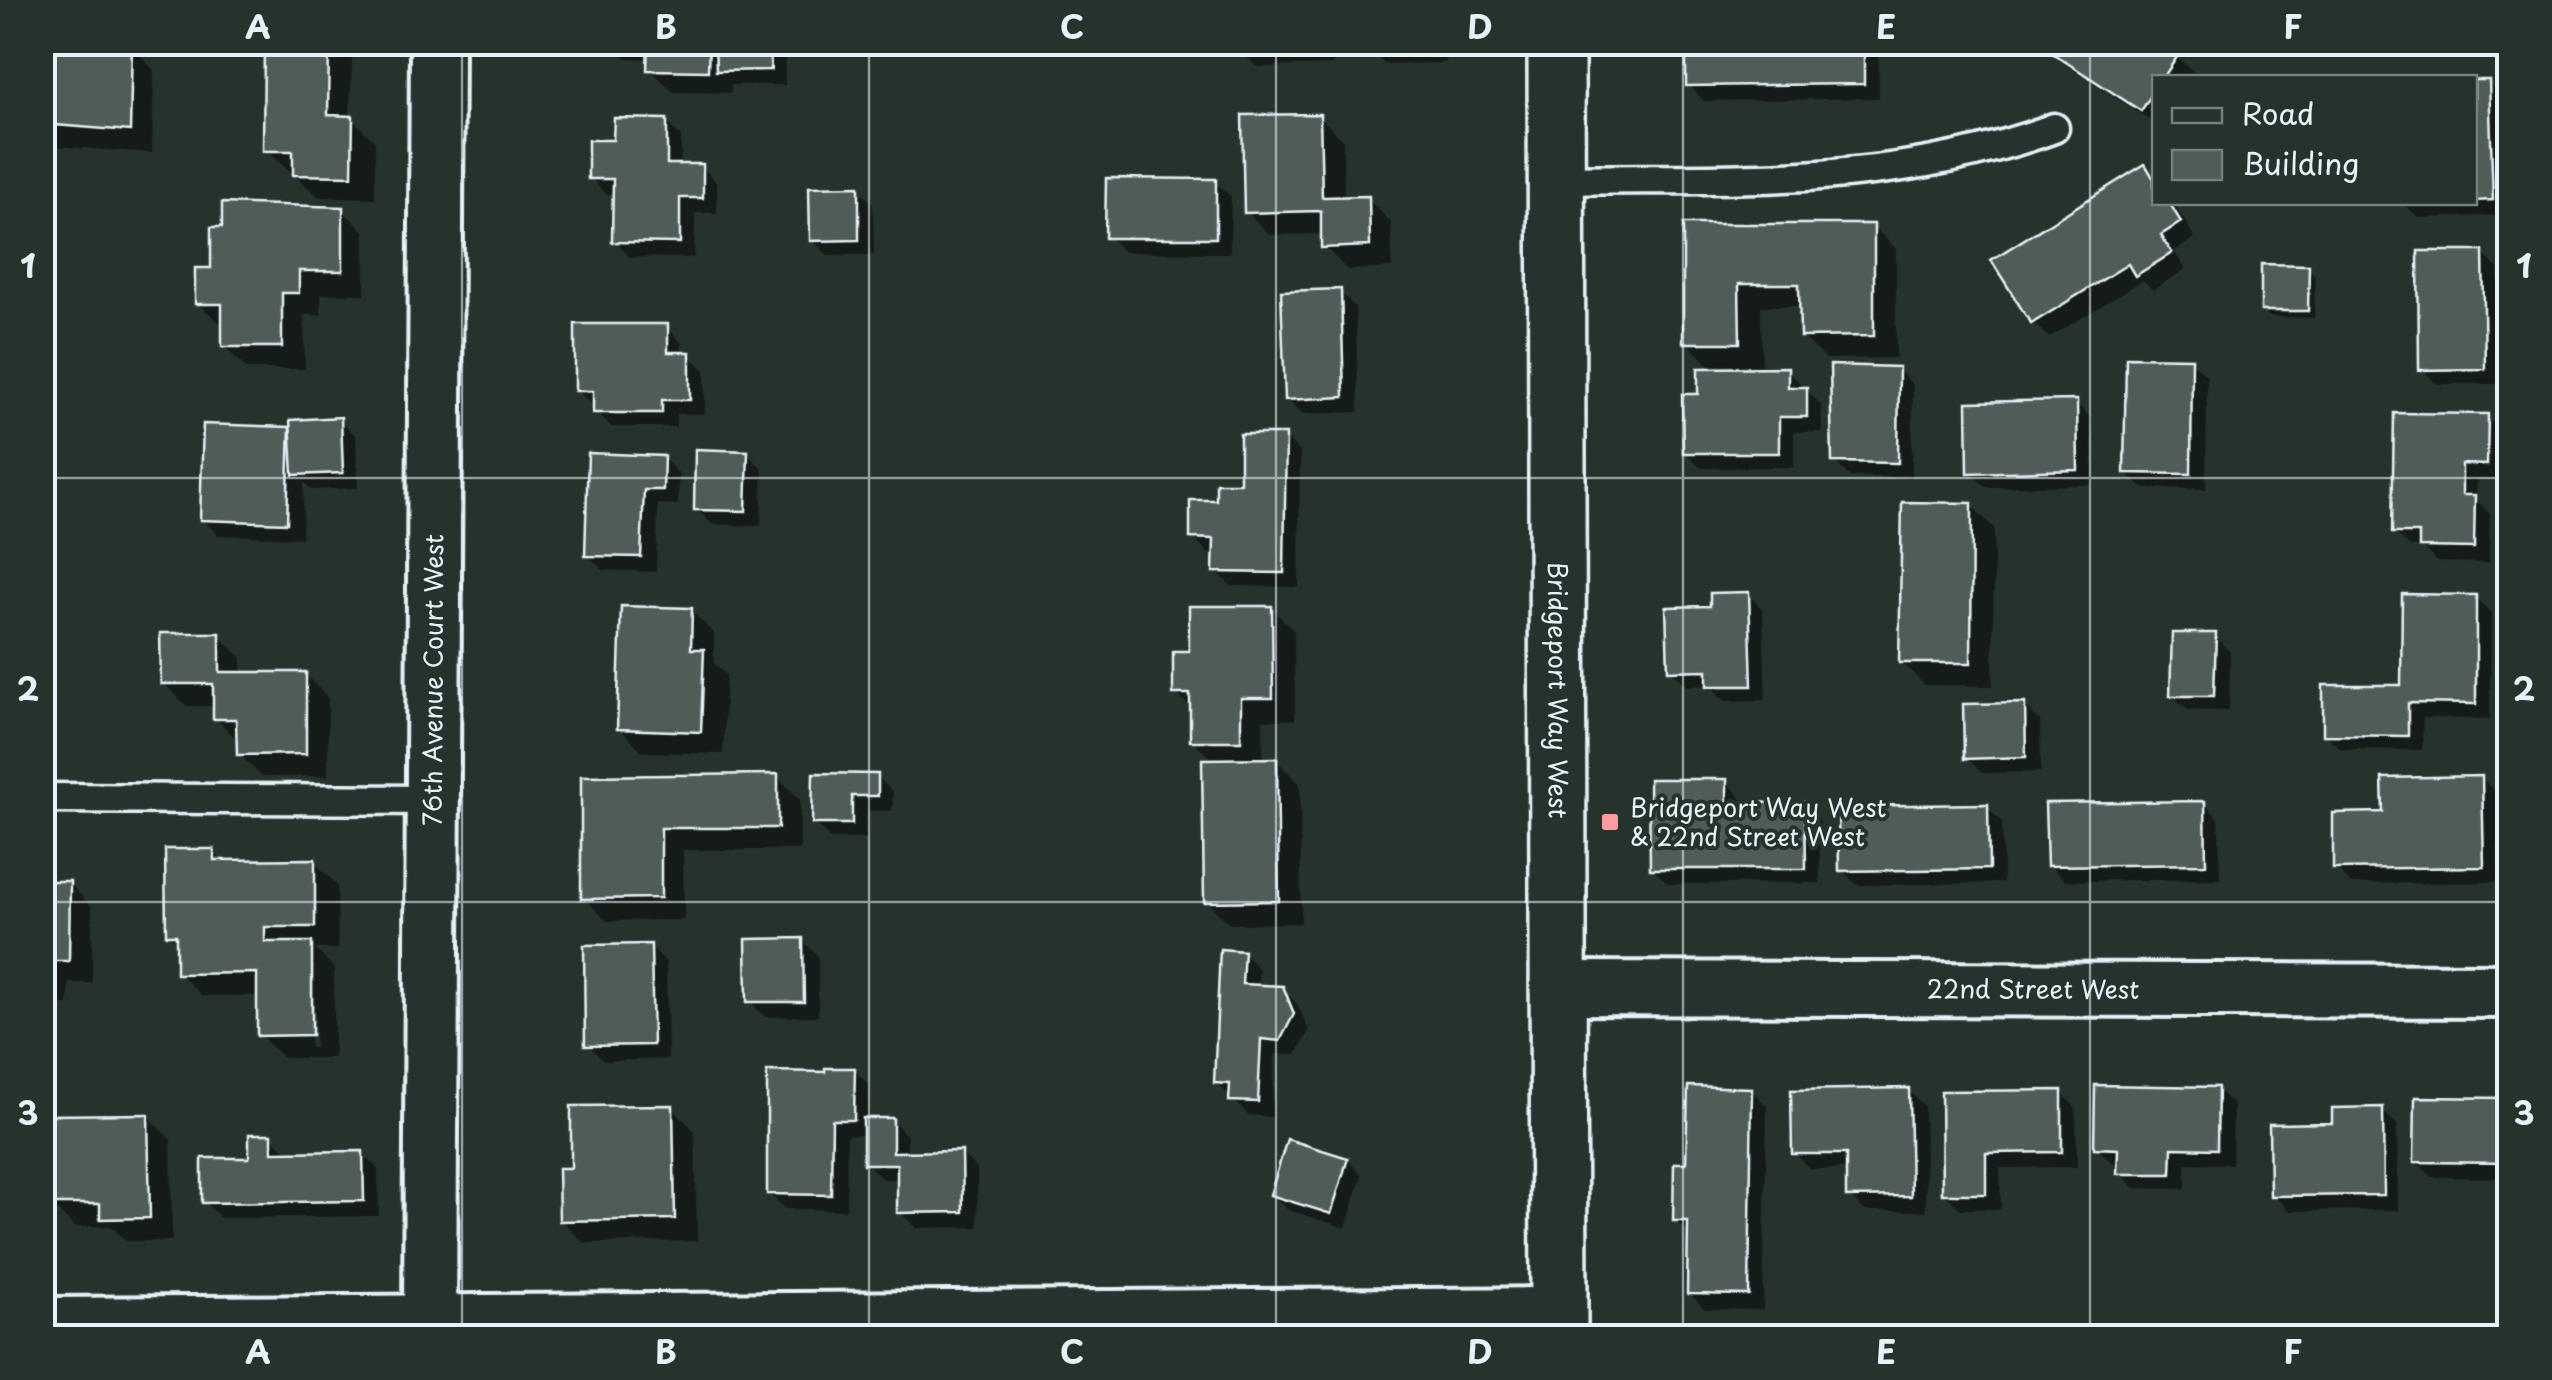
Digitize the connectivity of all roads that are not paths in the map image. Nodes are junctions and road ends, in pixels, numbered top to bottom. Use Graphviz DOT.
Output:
graph roads {
  1 [pos="437,42"];
  2 [pos="1556,42"];
  3 [pos="2054,128"];
  4 [pos="1556,180"];
  5 [pos="42,798"];
  6 [pos="432,800"];
  7 [pos="1558,988"];
  8 [pos="2510,990"];
  9 [pos="430,1318"];
  10 [pos="42,1324"];
  11 [pos="1559,1326"];
  1 -- 6 [label="street, 76th Avenue Court West"];
  2 -- 4 [label="main road, Bridgeport Way West"];
  3 -- 4 [label="lane"];
  4 -- 7 [label="main road, Bridgeport Way West"];
  5 -- 6 [label="lane"];
  6 -- 9 [label="street, 76th Avenue Court West"];
  7 -- 8 [label="street, 22nd Street West"];
  7 -- 11 [label="main road, Bridgeport Way West"];
  9 -- 10 [label="street"];
  9 -- 11 [label="street"];
}
